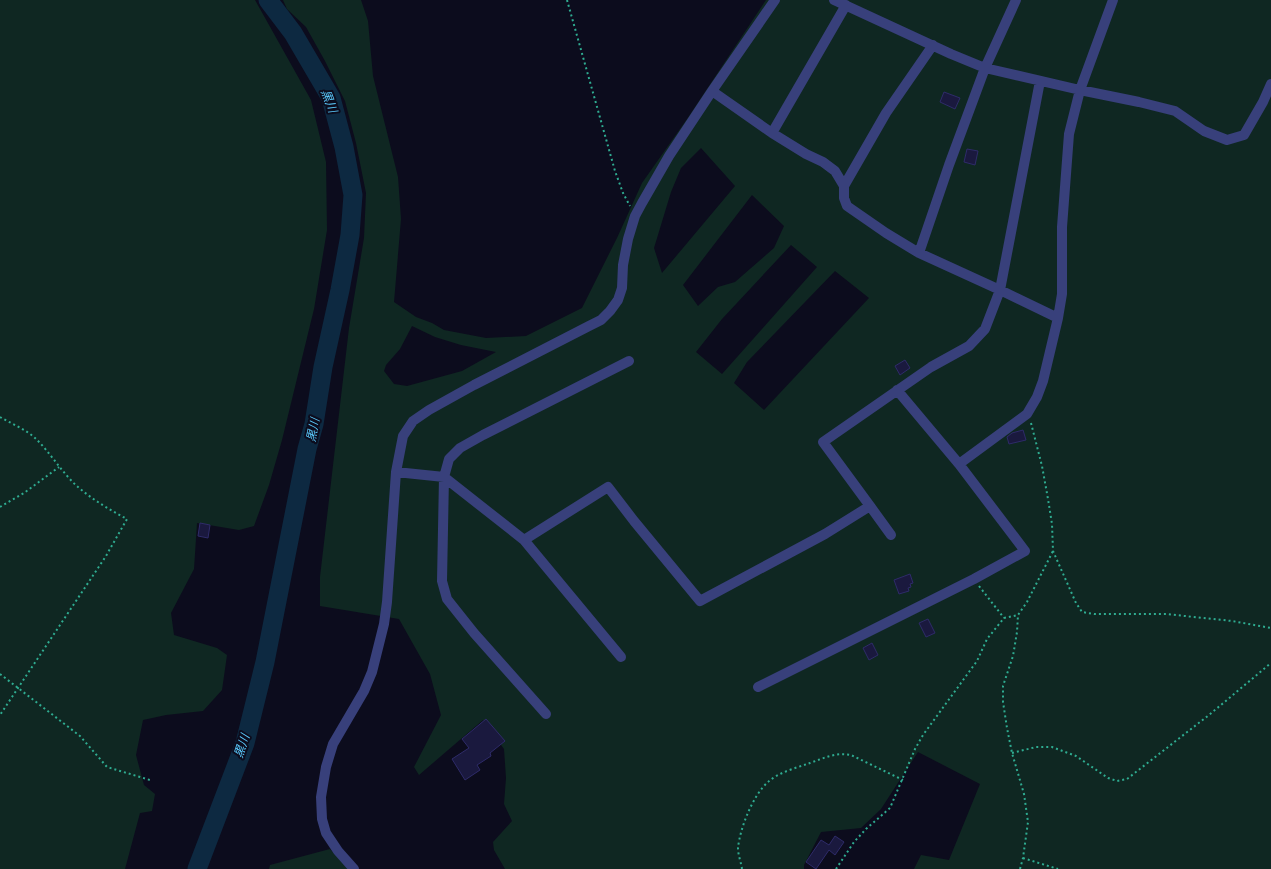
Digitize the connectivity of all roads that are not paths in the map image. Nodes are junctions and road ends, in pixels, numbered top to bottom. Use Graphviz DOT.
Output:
graph roads {
  1 [pos="775,0"];
  2 [pos="834,0"];
  3 [pos="1016,0"];
  4 [pos="1113,0"];
  5 [pos="846,5"];
  6 [pos="933,45"];
  7 [pos="986,68"];
  8 [pos="1040,81"];
  9 [pos="1271,84"];
  10 [pos="1080,90"];
  11 [pos="712,91"];
  12 [pos="772,133"];
  13 [pos="844,186"];
  14 [pos="919,252"];
  15 [pos="1000,290"];
  16 [pos="1058,318"];
  17 [pos="629,361"];
  18 [pos="897,390"];
  19 [pos="959,464"];
  20 [pos="396,472"];
  21 [pos="444,477"];
  22 [pos="870,506"];
  23 [pos="891,535"];
  24 [pos="524,540"];
  25 [pos="621,657"];
  26 [pos="758,687"];
  27 [pos="546,714"];
  28 [pos="354,869"];
  1 -- 11 [label="street"];
  2 -- 5 [label="street"];
  3 -- 7 [label="street"];
  4 -- 10 [label="street"];
  5 -- 6 [label="street"];
  5 -- 12 [label="street"];
  6 -- 7 [label="street"];
  6 -- 13 [label="street"];
  7 -- 8 [label="street"];
  7 -- 14 [label="street"];
  8 -- 10 [label="street"];
  8 -- 15 [label="street"];
  9 -- 10 [label="street"];
  10 -- 16 [label="street"];
  11 -- 12 [label="street"];
  11 -- 20 [label="street"];
  12 -- 13 [label="street"];
  13 -- 14 [label="street"];
  14 -- 15 [label="street"];
  15 -- 16 [label="street"];
  15 -- 18 [label="street"];
  16 -- 19 [label="street"];
  17 -- 21 [label="street"];
  18 -- 19 [label="street"];
  18 -- 22 [label="street"];
  19 -- 26 [label="street"];
  20 -- 21 [label="street"];
  20 -- 28 [label="street"];
  21 -- 24 [label="street"];
  21 -- 27 [label="street"];
  22 -- 23 [label="street"];
  22 -- 24 [label="street"];
  24 -- 25 [label="street"];
}
